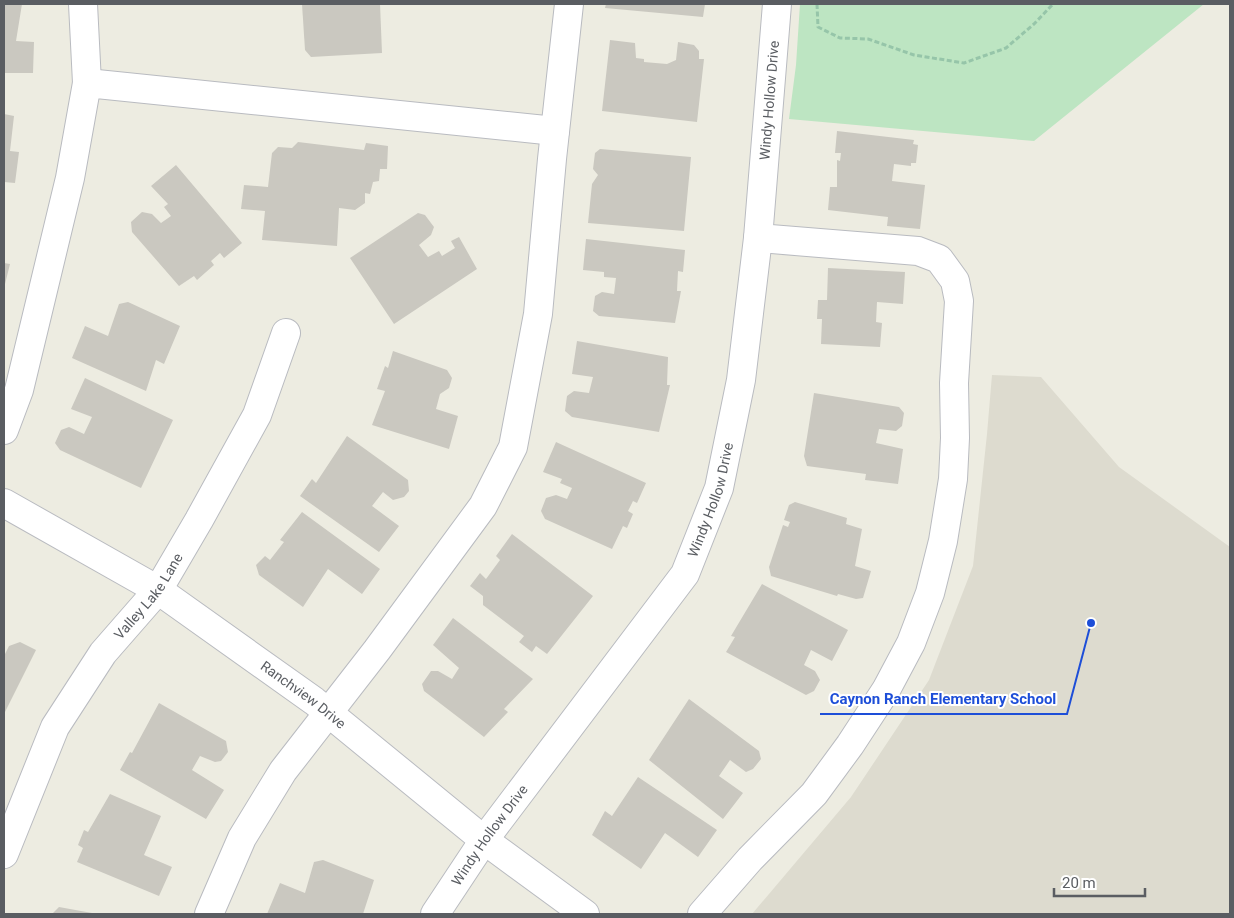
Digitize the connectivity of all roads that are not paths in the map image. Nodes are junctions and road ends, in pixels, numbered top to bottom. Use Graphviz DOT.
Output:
graph roads {
  1 [pos="84,4"];
  2 [pos="569,4"];
  3 [pos="777,4"];
  4 [pos="86,83"];
  5 [pos="555,130"];
  6 [pos="758,238"];
  7 [pos="286,333"];
  8 [pos="4,430"];
  9 [pos="4,503"];
  10 [pos="158,590"];
  11 [pos="329,713"];
  12 [pos="7,837"];
  13 [pos="484,840"];
  14 [pos="208,914"];
  15 [pos="435,914"];
  16 [pos="585,914"];
  17 [pos="702,914"];
  1 -- 4 [label="street"];
  2 -- 5 [label="street"];
  3 -- 6 [label="street, Windy Hollow Drive"];
  4 -- 5 [label="street"];
  4 -- 8 [label="street"];
  5 -- 11 [label="street"];
  6 -- 13 [label="street, Windy Hollow Drive"];
  6 -- 17 [label="street"];
  7 -- 10 [label="street, Valley Lake Lane"];
  9 -- 10 [label="street, Ranchview Drive"];
  10 -- 11 [label="street, Ranchview Drive"];
  10 -- 12 [label="street, Valley Lake Lane"];
  11 -- 13 [label="street, Ranchview Drive"];
  11 -- 14 [label="street"];
  13 -- 15 [label="street, Windy Hollow Drive"];
  13 -- 16 [label="street, Ranchview Drive"];
}
